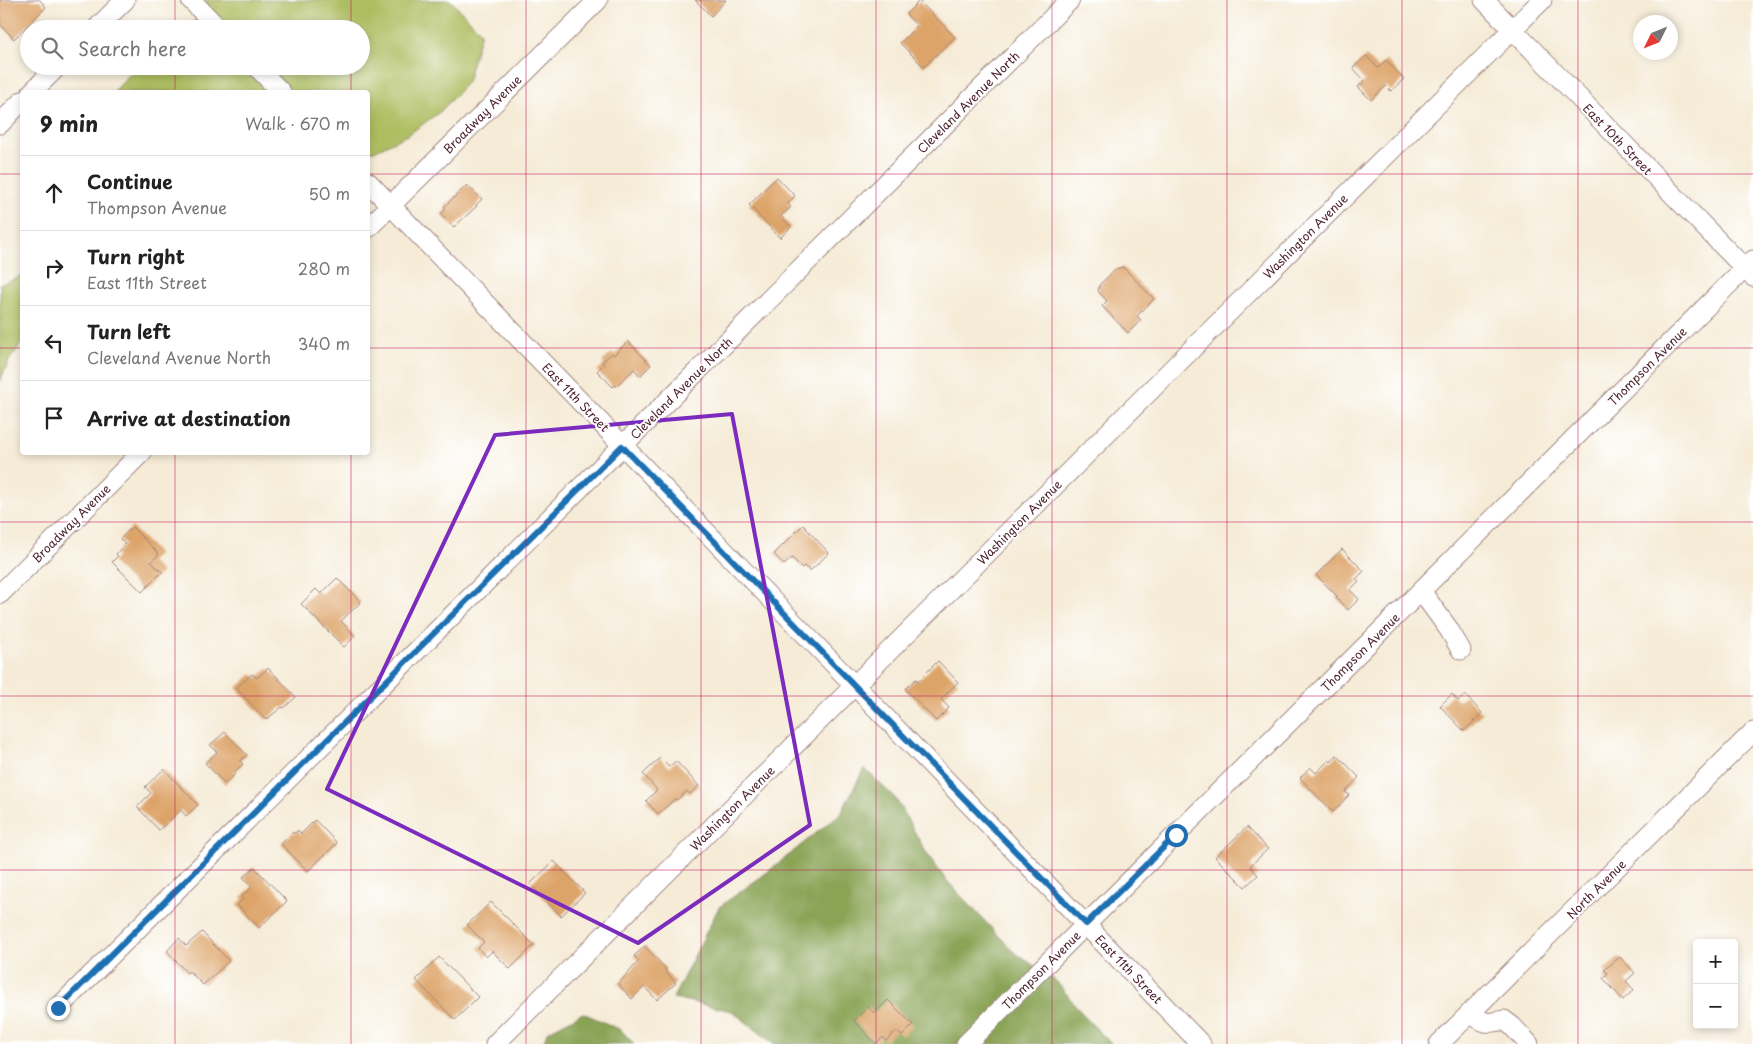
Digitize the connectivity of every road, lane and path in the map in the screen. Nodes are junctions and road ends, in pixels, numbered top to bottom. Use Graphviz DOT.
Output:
graph roads {
  1 [pos="125,0"];
  2 [pos="192,0"];
  3 [pos="598,0"];
  4 [pos="1070,0"];
  5 [pos="1484,0"];
  6 [pos="1542,0"];
  7 [pos="105,20"];
  8 [pos="211,20"];
  9 [pos="1512,30"];
  10 [pos="49,75"];
  11 [pos="265,75"];
  12 [pos="34,90"];
  13 [pos="279,90"];
  14 [pos="20,104"];
  15 [pos="0,124"];
  16 [pos="370,184"];
  17 [pos="390,205"];
  18 [pos="370,226"];
  19 [pos="1750,269"];
  20 [pos="622,446"];
  21 [pos="139,455"];
  22 [pos="1421,591"];
  23 [pos="0,594"];
  24 [pos="1461,650"];
  25 [pos="855,686"];
  26 [pos="1753,732"];
  27 [pos="1086,924"];
  28 [pos="58,1008"];
  29 [pos="1470,1014"];
  30 [pos="495,1044"];
  31 [pos="966,1044"];
  32 [pos="1201,1044"];
  33 [pos="1439,1044"];
  34 [pos="1529,1044"];
  1 -- 7 [label="street"];
  2 -- 8 [label="street"];
  3 -- 17 [label="street, Broadway Avenue"];
  4 -- 20 [label="street, Cleveland Avenue North"];
  5 -- 9 [label="street, East 10th Street"];
  6 -- 9 [label="street, Washington Avenue"];
  9 -- 19 [label="street, East 10th Street"];
  9 -- 25 [label="street, Washington Avenue"];
  10 -- 12 [label="street"];
  11 -- 13 [label="street"];
  14 -- 15 [label="street"];
  16 -- 17 [label="street, East 11th Street"];
  17 -- 18 [label="street, Broadway Avenue"];
  17 -- 20 [label="street, East 11th Street"];
  19 -- 22 [label="street, Thompson Avenue"];
  20 -- 25 [label="street, East 11th Street"];
  20 -- 28 [label="street, Cleveland Avenue North"];
  21 -- 23 [label="street, Broadway Avenue"];
  22 -- 24 [label="street"];
  22 -- 27 [label="street, Thompson Avenue"];
  25 -- 27 [label="street, East 11th Street"];
  25 -- 30 [label="street, Washington Avenue"];
  26 -- 29 [label="street, North Avenue"];
  27 -- 31 [label="street, Thompson Avenue"];
  27 -- 32 [label="street, East 11th Street"];
  29 -- 33 [label="street, North Avenue"];
  29 -- 34 [label="street"];
}
